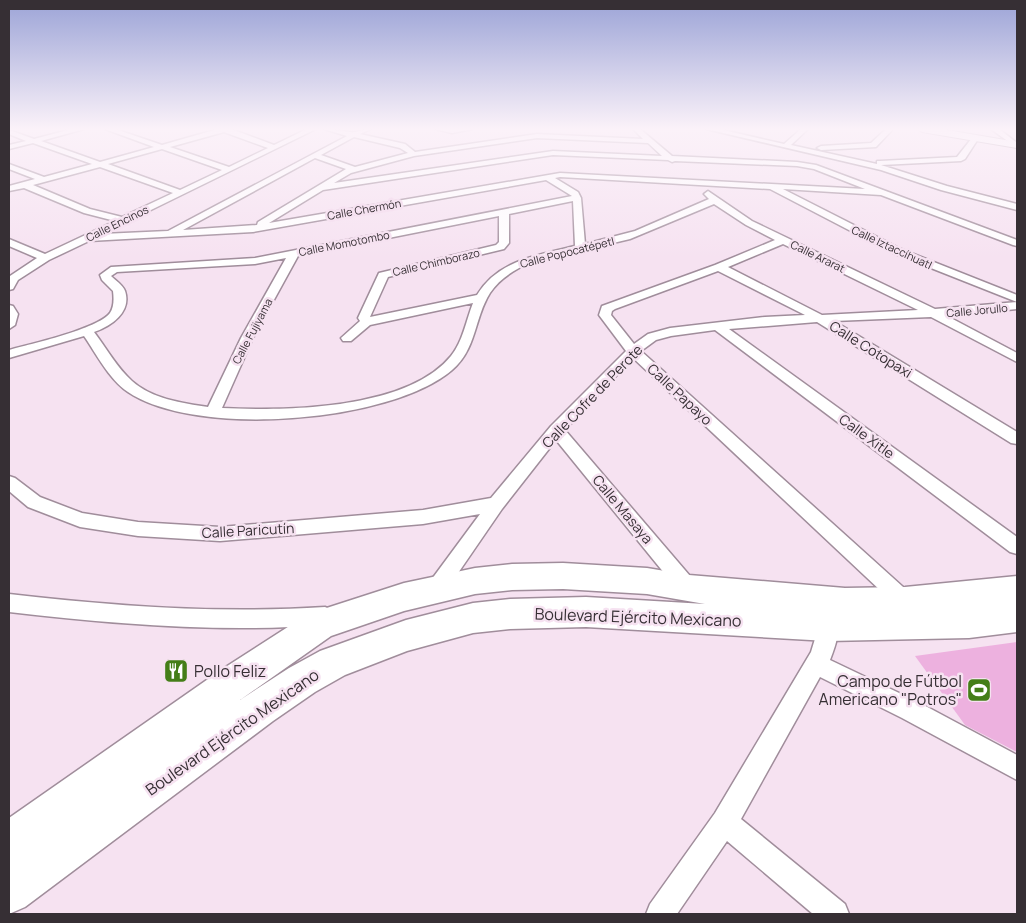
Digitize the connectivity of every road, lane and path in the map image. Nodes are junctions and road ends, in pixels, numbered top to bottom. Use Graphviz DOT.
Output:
graph roads {
  1 [pos="24,172"];
  2 [pos="72,172"];
  3 [pos="123,172"];
  4 [pos="220,172"];
  5 [pos="285,172"];
  6 [pos="347,172"];
  7 [pos="422,172"];
  8 [pos="685,172"];
  9 [pos="827,172"];
  10 [pos="892,172"];
  11 [pos="546,177"];
  12 [pos="44,180"];
  13 [pos="697,183"];
  14 [pos="25,185"];
  15 [pos="770,186"];
  16 [pos="318,188"];
  17 [pos="9,189"];
  18 [pos="179,192"];
  19 [pos="881,192"];
  20 [pos="577,198"];
  21 [pos="715,200"];
  22 [pos="1017,207"];
  23 [pos="504,212"];
  24 [pos="122,220"];
  25 [pos="253,229"];
  26 [pos="168,234"];
  27 [pos="86,238"];
  28 [pos="784,240"];
  29 [pos="9,242"];
  30 [pos="1017,243"];
  31 [pos="580,247"];
  32 [pos="294,253"];
  33 [pos="45,258"];
  34 [pos="719,267"];
  35 [pos="110,271"];
  36 [pos="11,281"];
  37 [pos="481,298"];
  38 [pos="1017,299"];
  39 [pos="1017,306"];
  40 [pos="936,313"];
  41 [pos="820,317"];
  42 [pos="367,320"];
  43 [pos="717,326"];
  44 [pos="87,331"];
  45 [pos="347,338"];
  46 [pos="633,351"];
  47 [pos="9,354"];
  48 [pos="1017,358"];
  49 [pos="212,411"];
  50 [pos="556,430"];
  51 [pos="1017,439"];
  52 [pos="9,482"];
  53 [pos="496,504"];
  54 [pos="1017,547"];
  55 [pos="436,589"];
  56 [pos="689,589"];
  57 [pos="1017,590"];
  58 [pos="905,602"];
  59 [pos="9,603"];
  60 [pos="349,614"];
  61 [pos="1017,617"];
  62 [pos="828,626"];
  63 [pos="816,664"];
  64 [pos="1017,768"];
  65 [pos="724,822"];
  66 [pos="9,844"];
  67 [pos="9,891"];
  68 [pos="660,914"];
  69 [pos="835,914"];
  1 -- 12 [label="street"];
  2 -- 12 [label="street"];
  3 -- 18 [label="street"];
  4 -- 18 [label="street, Calle Encinos"];
  5 -- 26 [label="street"];
  6 -- 16 [label="street"];
  7 -- 16 [label="street"];
  8 -- 13 [label="street, Calle Ararat"];
  9 -- 19 [label="street"];
  10 -- 22 [label="street"];
  11 -- 13 [label="street, Calle Chermón"];
  11 -- 20 [label="street"];
  11 -- 25 [label="street, Calle Chermón"];
  12 -- 14 [label="street"];
  13 -- 15 [label="street, Calle Chermón"];
  13 -- 21 [label="street, Calle Ararat"];
  14 -- 17 [label="street"];
  14 -- 24 [label="street"];
  15 -- 19 [label="street, Calle Chermón"];
  15 -- 38 [label="street, Calle Iztaccíhuatl"];
  16 -- 25 [label="street"];
  18 -- 24 [label="street, Calle Encinos"];
  19 -- 30 [label="street"];
  20 -- 23 [label="street, Calle Momotombo"];
  20 -- 31 [label="street"];
  21 -- 28 [label="street, Calle Ararat"];
  21 -- 31 [label="street, Calle Popocatépetl"];
  23 -- 32 [label="street, Calle Momotombo"];
  23 -- 42 [label="street, Calle Chimborazo"];
  24 -- 27 [label="street, Calle Encinos"];
  25 -- 26 [label="street, Calle Chermón"];
  26 -- 27 [label="street, Calle Chermón"];
  27 -- 33 [label="street, Calle Encinos"];
  28 -- 34 [label="street, Calle Papayo"];
  28 -- 40 [label="street, Calle Ararat"];
  29 -- 33 [label="street"];
  31 -- 37 [label="street, Calle Popocatépetl"];
  32 -- 35 [label="street, Calle Momotombo"];
  32 -- 49 [label="street, Calle Fujiyama"];
  33 -- 36 [label="street, Calle Encinos"];
  34 -- 41 [label="street, Calle Cotopaxi"];
  34 -- 46 [label="street, Calle Papayo"];
  35 -- 44 [label="street"];
  37 -- 42 [label="street"];
  37 -- 49 [label="street, Calle Popocatépetl"];
  39 -- 40 [label="street, Calle Jorullo"];
  40 -- 41 [label="street, Calle Cofre de Perote"];
  40 -- 48 [label="street, Calle Ararat"];
  41 -- 43 [label="street, Calle Cofre de Perote"];
  41 -- 51 [label="street, Calle Cotopaxi"];
  42 -- 45 [label="street"];
  43 -- 46 [label="street, Calle Cofre de Perote"];
  43 -- 54 [label="street, Calle Xitle"];
  44 -- 47 [label="street"];
  44 -- 49 [label="street, Calle Popocatépetl"];
  46 -- 50 [label="street, Calle Cofre de Perote"];
  46 -- 58 [label="street, Calle Papayo"];
  50 -- 53 [label="street, Calle Cofre de Perote"];
  50 -- 56 [label="street, Calle Masaya"];
  52 -- 53 [label="street, Calle Paricutín"];
  53 -- 55 [label="street, Calle Cofre de Perote"];
  55 -- 56 [label="main road, Boulevard Ejército Mexicano"];
  55 -- 60 [label="main road, Boulevard Ejército Mexicano"];
  56 -- 58 [label="main road, Boulevard Ejército Mexicano"];
  57 -- 58 [label="main road, Boulevard Ejército Mexicano"];
  59 -- 60 [label="street"];
  60 -- 66 [label="main road, Boulevard Ejército Mexicano"];
  61 -- 62 [label="main road, Boulevard Ejército Mexicano"];
  62 -- 63 [label="street"];
  62 -- 67 [label="main road, Boulevard Ejército Mexicano"];
  63 -- 64 [label="street"];
  63 -- 65 [label="street"];
  65 -- 68 [label="street"];
  65 -- 69 [label="street"];
}
